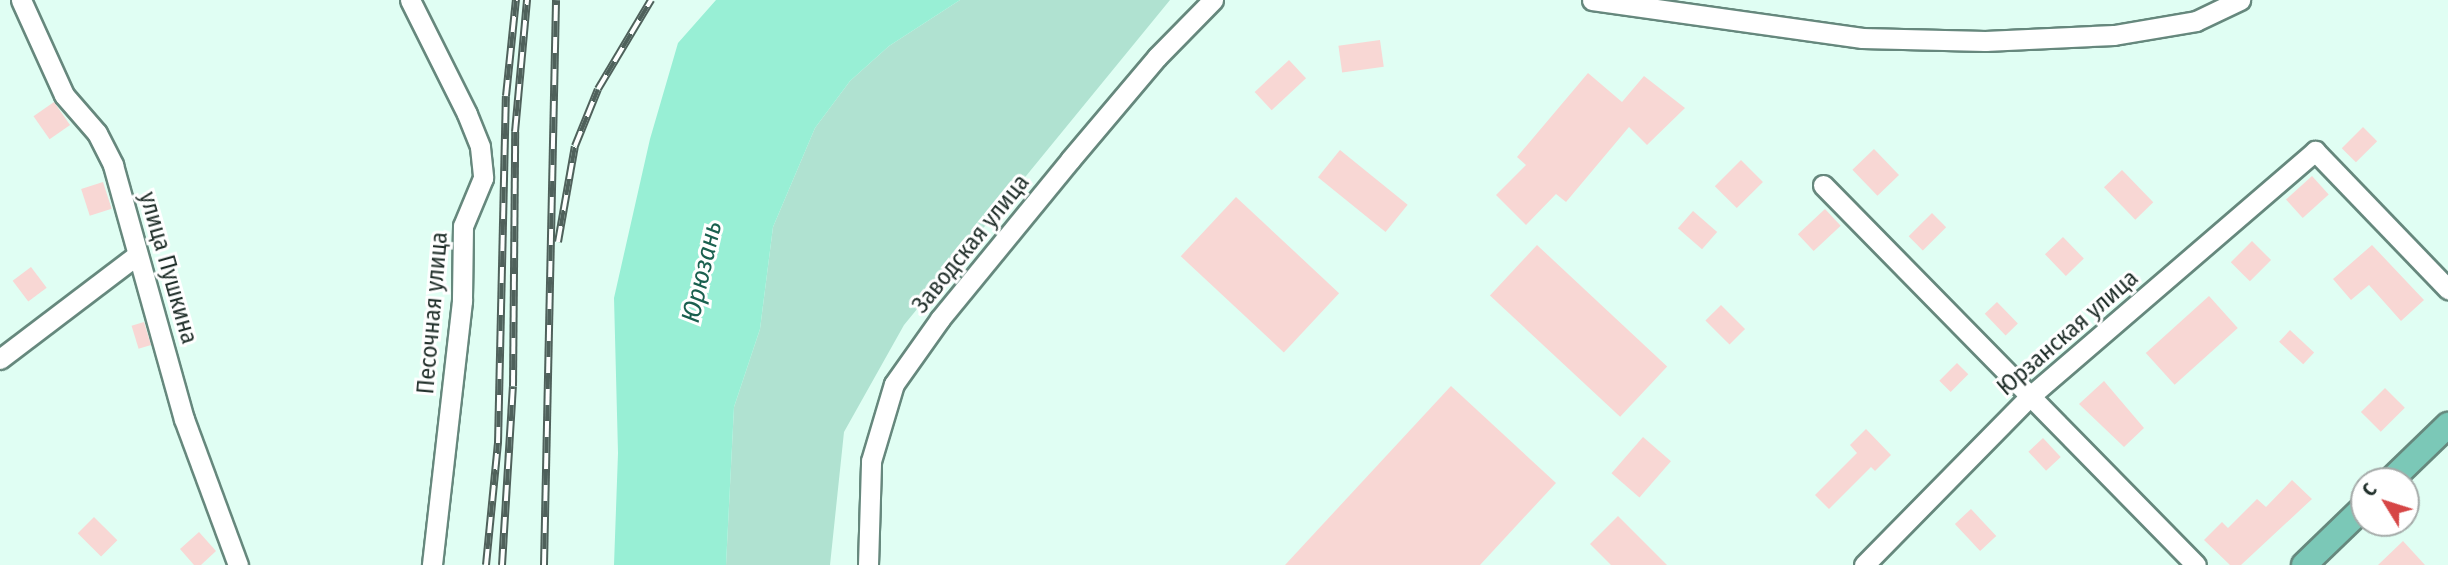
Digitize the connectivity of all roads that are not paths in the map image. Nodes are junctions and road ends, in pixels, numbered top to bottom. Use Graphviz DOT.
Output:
graph roads {
  1 [pos="21,0"];
  2 [pos="410,0"];
  3 [pos="1213,0"];
  4 [pos="1592,0"];
  5 [pos="2240,0"];
  6 [pos="1823,185"];
  7 [pos="137,255"];
  8 [pos="2448,289"];
  9 [pos="0,359"];
  10 [pos="2028,398"];
  11 [pos="2448,425"];
  12 [pos="2404,467"];
  13 [pos="2350,521"];
  14 [pos="238,565"];
  15 [pos="432,565"];
  16 [pos="868,565"];
  17 [pos="1864,565"];
  18 [pos="2196,565"];
  19 [pos="2304,565"];
  1 -- 7 [label="street, улица Пушкина"];
  2 -- 15 [label="street, Песочная улица"];
  3 -- 16 [label="street, Заводская улица"];
  4 -- 5 [label="street"];
  6 -- 10 [label="street"];
  7 -- 9 [label="street"];
  7 -- 14 [label="street, улица Пушкина"];
  8 -- 10 [label="street, Юрзанская улица"];
  10 -- 17 [label="street, Юрзанская улица"];
  10 -- 18 [label="street"];
  11 -- 12 [label="main road"];
  13 -- 19 [label="main road"];
}
